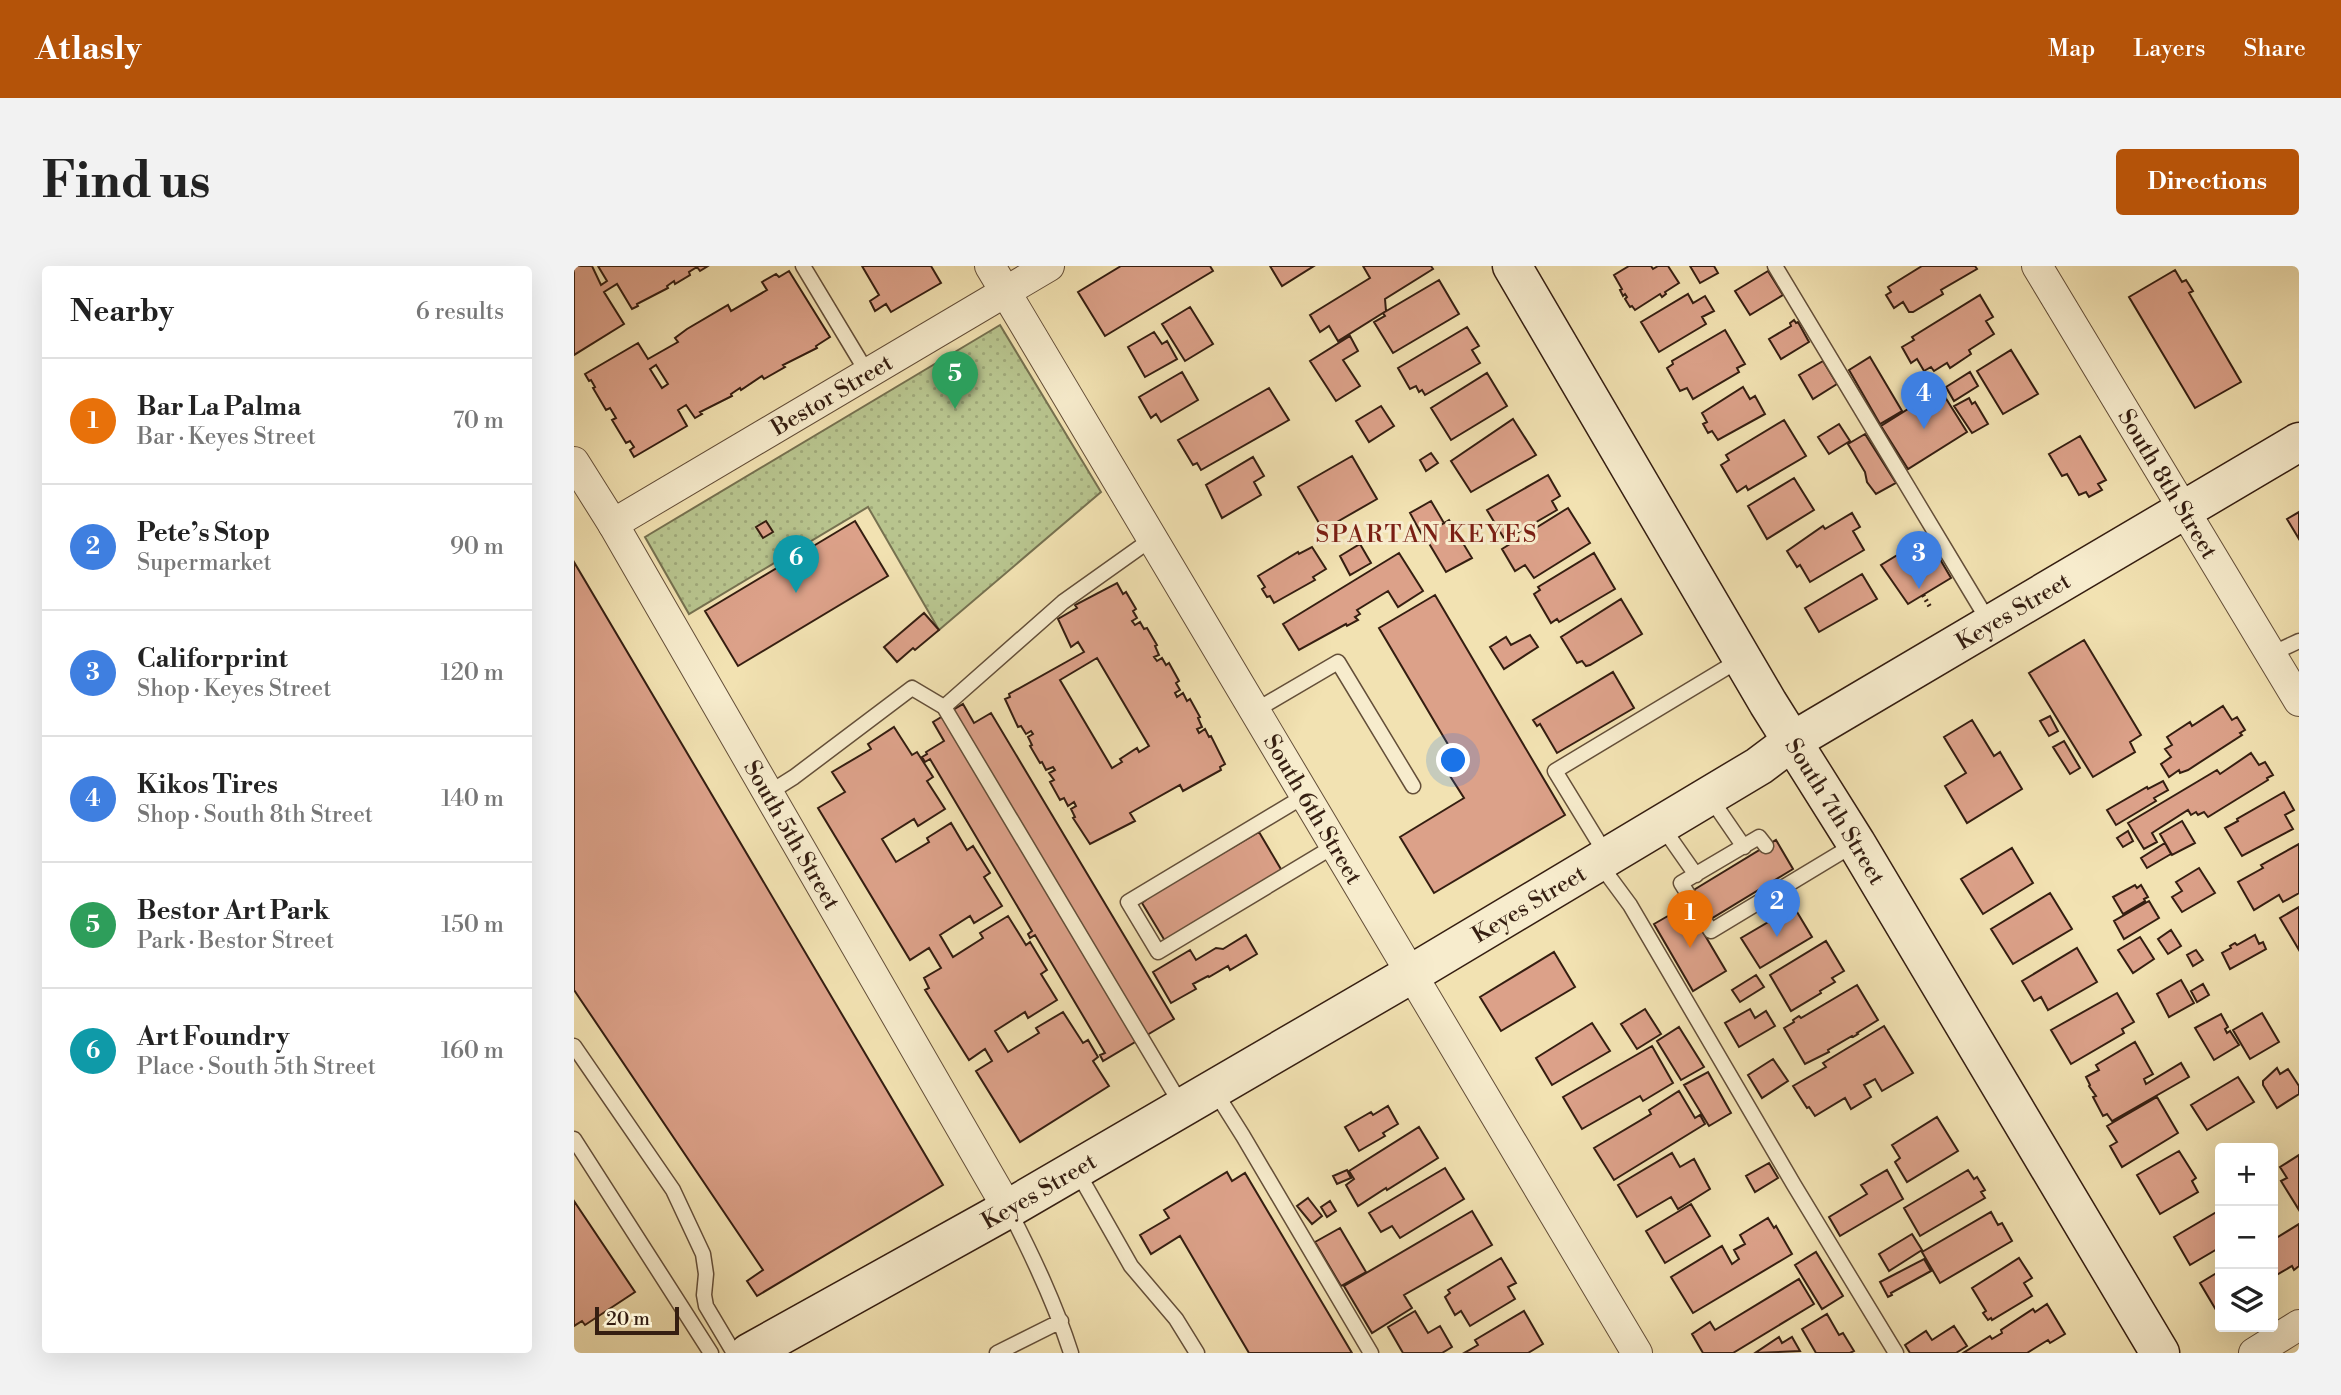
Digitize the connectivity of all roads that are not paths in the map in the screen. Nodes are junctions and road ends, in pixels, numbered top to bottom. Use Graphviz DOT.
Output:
graph roads {
  1 [pos="803,266"];
  2 [pos="990,266"];
  3 [pos="1049,266"];
  4 [pos="1512,266"];
  5 [pos="1775,266"];
  6 [pos="2037,266"];
  7 [pos="1006,292"];
  8 [pos="868,374"];
  9 [pos="2299,442"];
  10 [pos="574,462"];
  11 [pos="2184,509"];
  12 [pos="613,524"];
  13 [pos="1153,538"];
  14 [pos="1990,624"];
  15 [pos="2299,641"];
  16 [pos="2271,654"];
  17 [pos="1742,659"];
  18 [pos="2299,701"];
  19 [pos="944,707"];
  20 [pos="1256,710"];
  21 [pos="1791,742"];
  22 [pos="1413,786"];
  23 [pos="767,794"];
  24 [pos="1306,794"];
  25 [pos="1708,795"];
  26 [pos="1661,825"];
  27 [pos="1856,843"];
  28 [pos="1336,845"];
  29 [pos="1766,846"];
  30 [pos="1744,847"];
  31 [pos="1602,858"];
  32 [pos="1704,875"];
  33 [pos="1413,973"];
  34 [pos="574,1046"];
  35 [pos="1198,1098"];
  36 [pos="574,1139"];
  37 [pos="1076,1170"];
  38 [pos="1008,1209"];
  39 [pos="1061,1321"];
  40 [pos="2299,1325"];
  41 [pos="711,1353"];
  42 [pos="734,1353"];
  43 [pos="749,1353"];
  44 [pos="997,1353"];
  45 [pos="1071,1353"];
  46 [pos="1197,1353"];
  47 [pos="1371,1353"];
  48 [pos="1637,1353"];
  49 [pos="1896,1353"];
  50 [pos="2160,1353"];
  51 [pos="2254,1353"];
  1 -- 8 [label="lane"];
  2 -- 7 [label="street, South 6th Street"];
  3 -- 7 [label="street, Bestor Street"];
  4 -- 17 [label="main road, South 7th Street"];
  5 -- 14 [label="lane"];
  6 -- 11 [label="street, South 8th Street"];
  7 -- 8 [label="street, Bestor Street"];
  7 -- 13 [label="street, South 6th Street"];
  8 -- 12 [label="street, Bestor Street"];
  9 -- 11 [label="main road, Keyes Street"];
  10 -- 12 [label="street, South 5th Street"];
  11 -- 14 [label="main road, Keyes Street"];
  11 -- 16 [label="street, South 8th Street"];
  12 -- 23 [label="street, South 5th Street"];
  13 -- 19 [label="lane"];
  13 -- 20 [label="street, South 6th Street"];
  14 -- 21 [label="main road, Keyes Street"];
  15 -- 16 [label="lane"];
  16 -- 18 [label="street, South 8th Street"];
  17 -- 21 [label="main road, South 7th Street"];
  17 -- 31 [label="lane"];
  19 -- 23 [label="lane"];
  19 -- 35 [label="lane"];
  20 -- 22 [label="lane"];
  20 -- 24 [label="street, South 6th Street"];
  21 -- 25 [label="main road, Keyes Street"];
  21 -- 27 [label="main road, South 7th Street"];
  23 -- 38 [label="street, South 5th Street"];
  24 -- 28 [label="street, South 6th Street"];
  24 -- 28 [label="lane"];
  25 -- 26 [label="main road, Keyes Street"];
  25 -- 30 [label="lane"];
  26 -- 31 [label="main road, Keyes Street"];
  26 -- 32 [label="lane"];
  27 -- 32 [label="lane"];
  27 -- 50 [label="main road, South 7th Street"];
  28 -- 33 [label="street, South 6th Street"];
  29 -- 30 [label="lane"];
  30 -- 32 [label="lane"];
  31 -- 33 [label="main road, Keyes Street"];
  31 -- 49 [label="lane"];
  33 -- 35 [label="main road, Keyes Street"];
  33 -- 48 [label="street, South 6th Street"];
  34 -- 42 [label="lane"];
  35 -- 37 [label="main road, Keyes Street"];
  35 -- 47 [label="lane"];
  36 -- 41 [label="lane"];
  37 -- 38 [label="main road, Keyes Street"];
  37 -- 46 [label="lane"];
  38 -- 39 [label="lane"];
  38 -- 43 [label="main road, Keyes Street"];
  39 -- 44 [label="lane"];
  39 -- 45 [label="lane"];
  40 -- 51 [label="street"];
}
